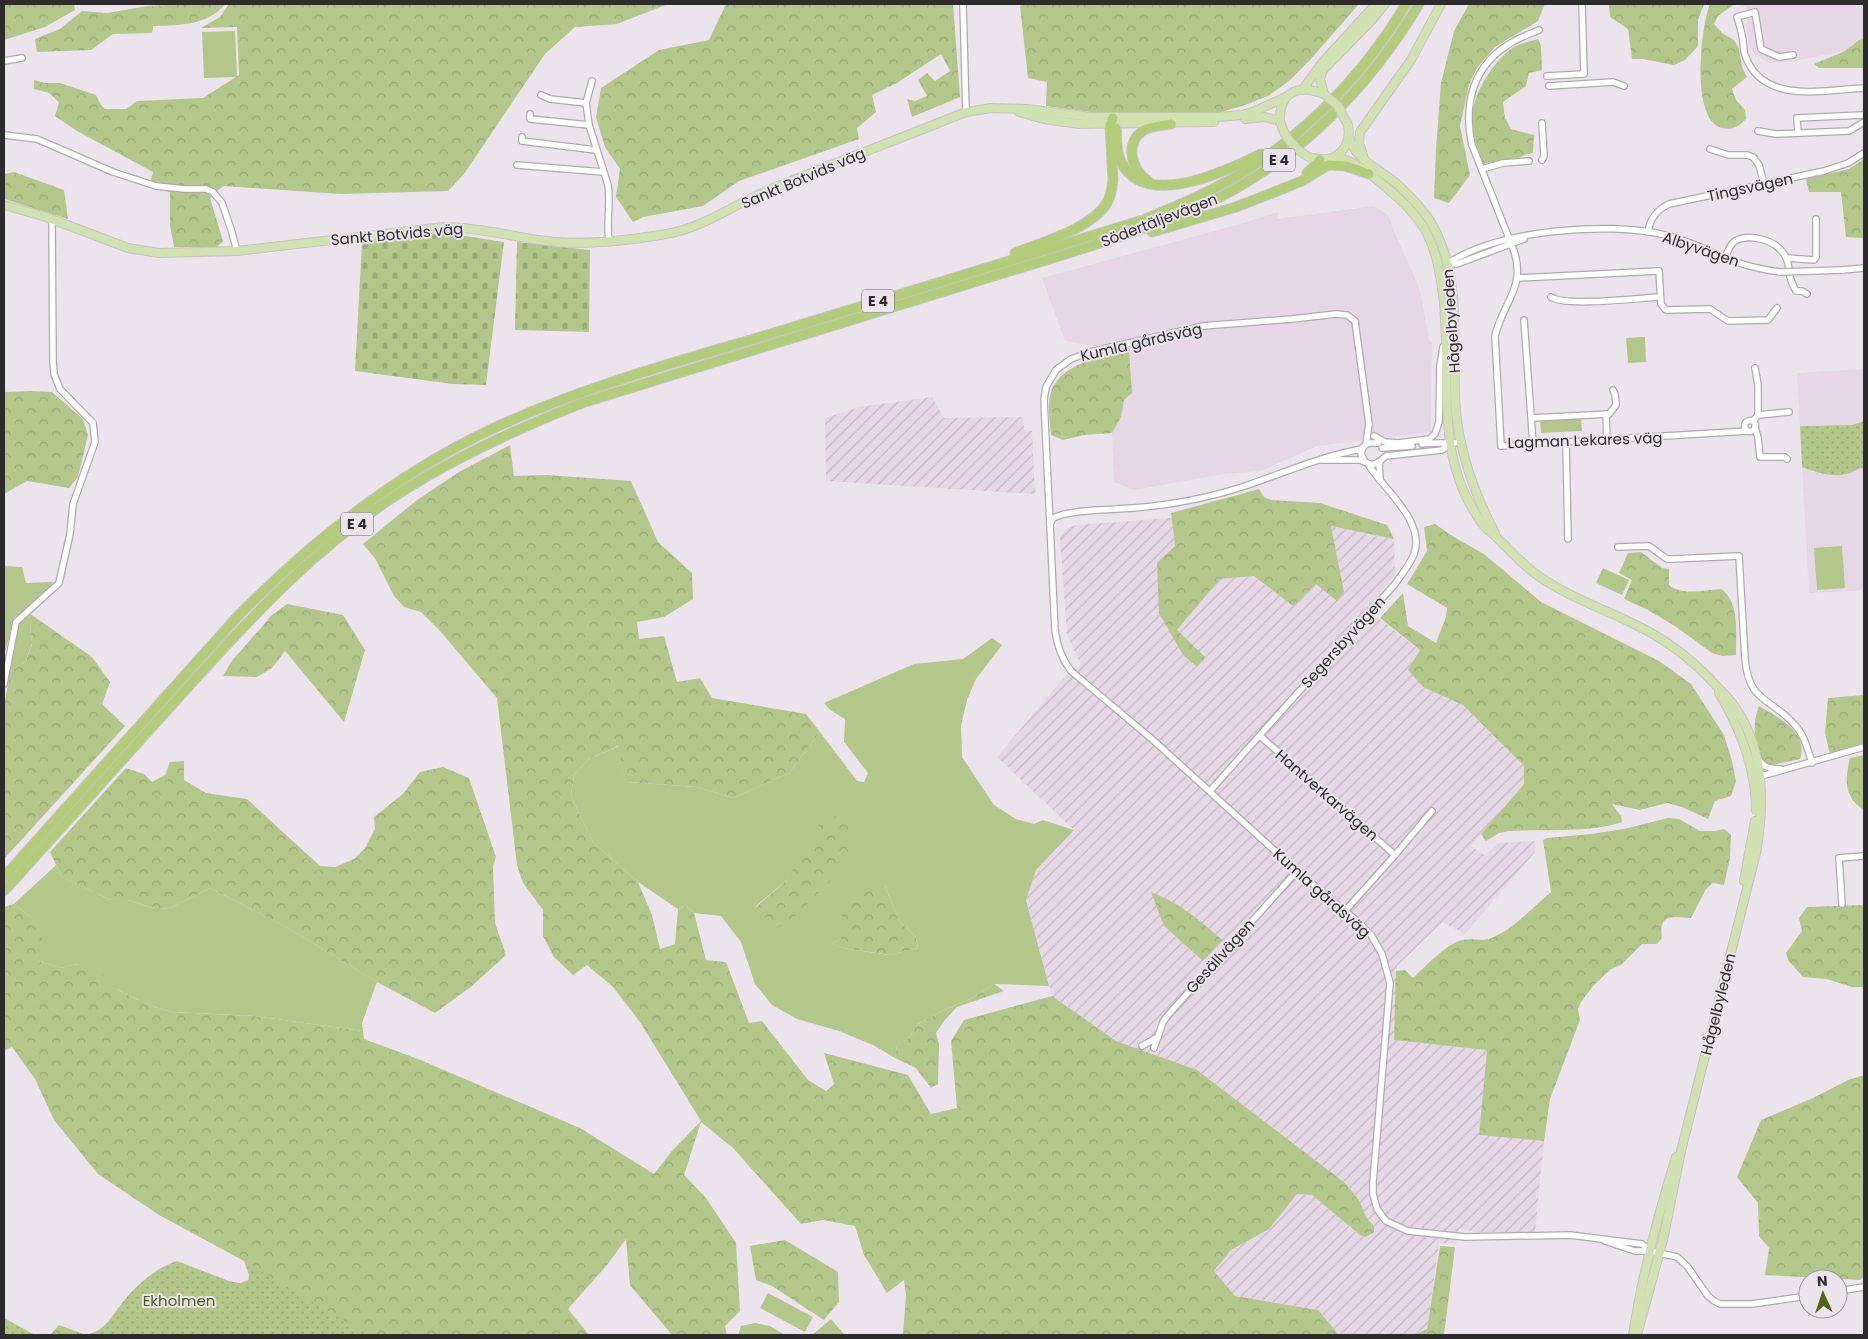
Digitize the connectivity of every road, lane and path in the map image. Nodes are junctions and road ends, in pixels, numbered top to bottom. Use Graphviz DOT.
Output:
graph roads {
  1 [pos="963,4"];
  2 [pos="1376,4"];
  3 [pos="1385,4"];
  4 [pos="1406,4"];
  5 [pos="1419,4"];
  6 [pos="1441,4"];
  7 [pos="1582,4"];
  8 [pos="1539,30"];
  9 [pos="1793,55"];
  10 [pos="22,58"];
  11 [pos="4,61"];
  12 [pos="1547,76"];
  13 [pos="592,81"];
  14 [pos="1549,86"];
  15 [pos="1624,86"];
  16 [pos="1864,88"];
  17 [pos="1303,89"];
  18 [pos="1320,90"];
  19 [pos="541,95"];
  20 [pos="1286,97"];
  21 [pos="586,103"];
  22 [pos="966,112"];
  23 [pos="1373,113"];
  24 [pos="530,114"];
  25 [pos="1864,115"];
  26 [pos="1280,121"];
  27 [pos="1864,122"];
  28 [pos="1113,123"];
  29 [pos="1542,123"];
  30 [pos="1171,124"];
  31 [pos="589,125"];
  32 [pos="1758,131"];
  33 [pos="1798,133"];
  34 [pos="4,135"];
  35 [pos="1349,136"];
  36 [pos="522,137"];
  37 [pos="1280,146"];
  38 [pos="1710,149"];
  39 [pos="596,150"];
  40 [pos="1864,153"];
  41 [pos="1335,157"];
  42 [pos="1316,159"];
  43 [pos="1364,159"];
  44 [pos="1542,160"];
  45 [pos="1530,161"];
  46 [pos="517,165"];
  47 [pos="1482,169"];
  48 [pos="603,172"];
  49 [pos="1370,174"];
  50 [pos="1764,184"];
  51 [pos="1154,185"];
  52 [pos="1288,187"];
  53 [pos="4,205"];
  54 [pos="52,219"];
  55 [pos="1816,219"];
  56 [pos="1648,232"];
  57 [pos="608,240"];
  58 [pos="1510,241"];
  59 [pos="1088,247"];
  60 [pos="236,250"];
  61 [pos="1725,258"];
  62 [pos="1787,258"];
  63 [pos="1447,264"];
  64 [pos="1439,267"];
  65 [pos="1864,268"];
  66 [pos="969,273"];
  67 [pos="1518,278"];
  68 [pos="1806,294"];
  69 [pos="1550,297"];
  70 [pos="1660,297"];
  71 [pos="1777,308"];
  72 [pos="1446,315"];
  73 [pos="1524,320"];
  74 [pos="1443,347"];
  75 [pos="1755,368"];
  76 [pos="1613,390"];
  77 [pos="1789,412"];
  78 [pos="1606,414"];
  79 [pos="1758,415"];
  80 [pos="1532,418"];
  81 [pos="1369,424"];
  82 [pos="1754,424"];
  83 [pos="1748,431"];
  84 [pos="1374,436"];
  85 [pos="1607,440"];
  86 [pos="1462,442"];
  87 [pos="1566,442"];
  88 [pos="1425,444"];
  89 [pos="1450,444"];
  90 [pos="1533,444"];
  91 [pos="1380,445"];
  92 [pos="1364,446"];
  93 [pos="1786,459"];
  94 [pos="1320,460"];
  95 [pos="1381,460"];
  96 [pos="1366,463"];
  97 [pos="1380,480"];
  98 [pos="1050,524"];
  99 [pos="1496,536"];
  100 [pos="1568,540"];
  101 [pos="1618,547"];
  102 [pos="1712,681"];
  103 [pos="4,684"];
  104 [pos="1260,736"];
  105 [pos="1864,747"];
  106 [pos="1758,759"];
  107 [pos="1812,763"];
  108 [pos="1796,767"];
  109 [pos="1756,777"];
  110 [pos="1210,791"];
  111 [pos="1432,811"];
  112 [pos="1395,855"];
  113 [pos="1864,856"];
  114 [pos="1297,871"];
  115 [pos="4,877"];
  116 [pos="4,891"];
  117 [pos="1842,904"];
  118 [pos="1345,911"];
  119 [pos="1158,1037"];
  120 [pos="1142,1046"];
  121 [pos="1154,1048"];
  122 [pos="1650,1251"];
  123 [pos="1659,1253"];
  124 [pos="1864,1287"];
  125 [pos="1848,1289"];
  126 [pos="1798,1297"];
  127 [pos="1633,1335"];
  128 [pos="1637,1335"];
  1 -- 22 [label="street"];
  2 -- 17 [label="main road"];
  3 -- 18 [label="main road"];
  4 -- 37 [label="highway, E 4"];
  5 -- 59 [label="highway, Södertäljevägen / E 4"];
  6 -- 23 [label="main road"];
  7 -- 12 [label="street"];
  8 -- 47 [label="street"];
  9 -- 16 [label="street"];
  10 -- 11 [label="street"];
  13 -- 21 [label="street"];
  14 -- 15 [label="street"];
  17 -- 18 [label="main road"];
  17 -- 20 [label="main road"];
  18 -- 35 [label="main road, bridge"];
  19 -- 21 [label="street"];
  20 -- 26 [label="main road"];
  20 -- 28 [label="main road, Sankt Botvids väg"];
  21 -- 31 [label="street"];
  22 -- 28 [label="main road, Sankt Botvids väg"];
  22 -- 57 [label="main road, Sankt Botvids väg"];
  23 -- 35 [label="main road"];
  23 -- 43 [label="main road"];
  24 -- 31 [label="street"];
  25 -- 33 [label="street"];
  26 -- 30 [label="main road, Sankt Botvids väg"];
  26 -- 42 [label="main road, bridge"];
  27 -- 33 [label="street"];
  28 -- 30 [label="main road, Sankt Botvids väg"];
  28 -- 51 [label="highway"];
  28 -- 66 [label="highway"];
  29 -- 44 [label="street"];
  30 -- 51 [label="highway"];
  31 -- 39 [label="street"];
  32 -- 33 [label="street"];
  34 -- 60 [label="street"];
  35 -- 41 [label="main road"];
  35 -- 43 [label="main road, Hågelbyleden"];
  36 -- 39 [label="street"];
  37 -- 51 [label="highway"];
  37 -- 66 [label="highway, E 4"];
  38 -- 50 [label="street"];
  39 -- 48 [label="street"];
  40 -- 50 [label="street, Tingsvägen"];
  41 -- 42 [label="main road"];
  41 -- 49 [label="main road, Hågelbyleden"];
  42 -- 52 [label="highway"];
  43 -- 63 [label="main road, Hågelbyleden"];
  45 -- 47 [label="street"];
  46 -- 48 [label="street"];
  47 -- 58 [label="street"];
  48 -- 57 [label="street"];
  49 -- 52 [label="highway"];
  49 -- 64 [label="main road, Hågelbyleden"];
  50 -- 56 [label="street, Tingsvägen"];
  52 -- 59 [label="highway"];
  53 -- 54 [label="main road, Sankt Botvids väg"];
  54 -- 60 [label="main road, Sankt Botvids väg"];
  54 -- 103 [label="street"];
  55 -- 62 [label="street"];
  56 -- 58 [label="street, Albyvägen"];
  56 -- 61 [label="street, Albyvägen"];
  57 -- 60 [label="main road, Sankt Botvids väg"];
  58 -- 63 [label="street, Albyvägen"];
  58 -- 67 [label="street"];
  59 -- 116 [label="highway, Södertäljevägen / E 4"];
  61 -- 62 [label="street"];
  61 -- 65 [label="street, Albyvägen, bridge"];
  62 -- 68 [label="street"];
  63 -- 64 [label="street, Albyvägen"];
  63 -- 86 [label="main road, Hågelbyleden"];
  64 -- 72 [label="main road, Hågelbyleden"];
  66 -- 115 [label="highway, E 4"];
  67 -- 70 [label="street"];
  67 -- 90 [label="street, Lagman Lekares väg"];
  69 -- 70 [label="street"];
  70 -- 71 [label="street"];
  72 -- 74 [label="street"];
  72 -- 89 [label="main road, Hågelbyleden"];
  73 -- 80 [label="street"];
  74 -- 84 [label="street"];
  74 -- 88 [label="street"];
  75 -- 79 [label="street"];
  76 -- 78 [label="street"];
  77 -- 79 [label="street"];
  78 -- 80 [label="street"];
  78 -- 85 [label="street"];
  79 -- 82 [label="street"];
  80 -- 90 [label="street"];
  81 -- 84 [label="street"];
  81 -- 92 [label="street"];
  81 -- 98 [label="street, Kumla gårdsväg"];
  82 -- 83 [label="street"];
  82 -- 83 [label="street"];
  82 -- 93 [label="street"];
  83 -- 85 [label="street, Lagman Lekares väg"];
  84 -- 91 [label="street"];
  85 -- 87 [label="street, Lagman Lekares väg"];
  86 -- 89 [label="street"];
  86 -- 99 [label="main road, Hågelbyleden"];
  87 -- 90 [label="street, Lagman Lekares väg"];
  87 -- 100 [label="street"];
  88 -- 89 [label="street"];
  88 -- 91 [label="street"];
  89 -- 95 [label="street"];
  89 -- 99 [label="main road, Hågelbyleden"];
  91 -- 92 [label="street"];
  91 -- 95 [label="street"];
  92 -- 94 [label="street"];
  92 -- 96 [label="street"];
  94 -- 96 [label="street"];
  94 -- 98 [label="street"];
  95 -- 96 [label="street"];
  95 -- 97 [label="street"];
  96 -- 97 [label="street, Segersbyvägen"];
  97 -- 104 [label="street, Segersbyvägen"];
  98 -- 110 [label="street, Kumla gårdsväg"];
  99 -- 102 [label="main road, Hågelbyleden"];
  101 -- 107 [label="street"];
  102 -- 106 [label="main road, Hågelbyleden"];
  102 -- 109 [label="main road, Hågelbyleden"];
  104 -- 110 [label="street, Segersbyvägen"];
  104 -- 112 [label="street, Hantverkarvägen"];
  105 -- 107 [label="street"];
  106 -- 108 [label="street"];
  106 -- 109 [label="main road, Hågelbyleden"];
  107 -- 108 [label="street"];
  108 -- 109 [label="street"];
  109 -- 122 [label="main road, Hågelbyleden"];
  109 -- 123 [label="main road, Hågelbyleden"];
  110 -- 114 [label="street, Kumla gårdsväg"];
  111 -- 112 [label="street"];
  112 -- 118 [label="street"];
  113 -- 117 [label="street"];
  114 -- 118 [label="street, Kumla gårdsväg"];
  114 -- 119 [label="street, Gesällvägen"];
  118 -- 122 [label="street, Kumla gårdsväg"];
  119 -- 120 [label="street"];
  119 -- 121 [label="street, Gesällvägen"];
  122 -- 123 [label="street, Kumla gårdsväg"];
  122 -- 127 [label="main road, Hågelbyleden"];
  123 -- 126 [label="street, Kumla gårdsväg"];
  123 -- 128 [label="main road, Hågelbyleden"];
  124 -- 125 [label="street"];
}
